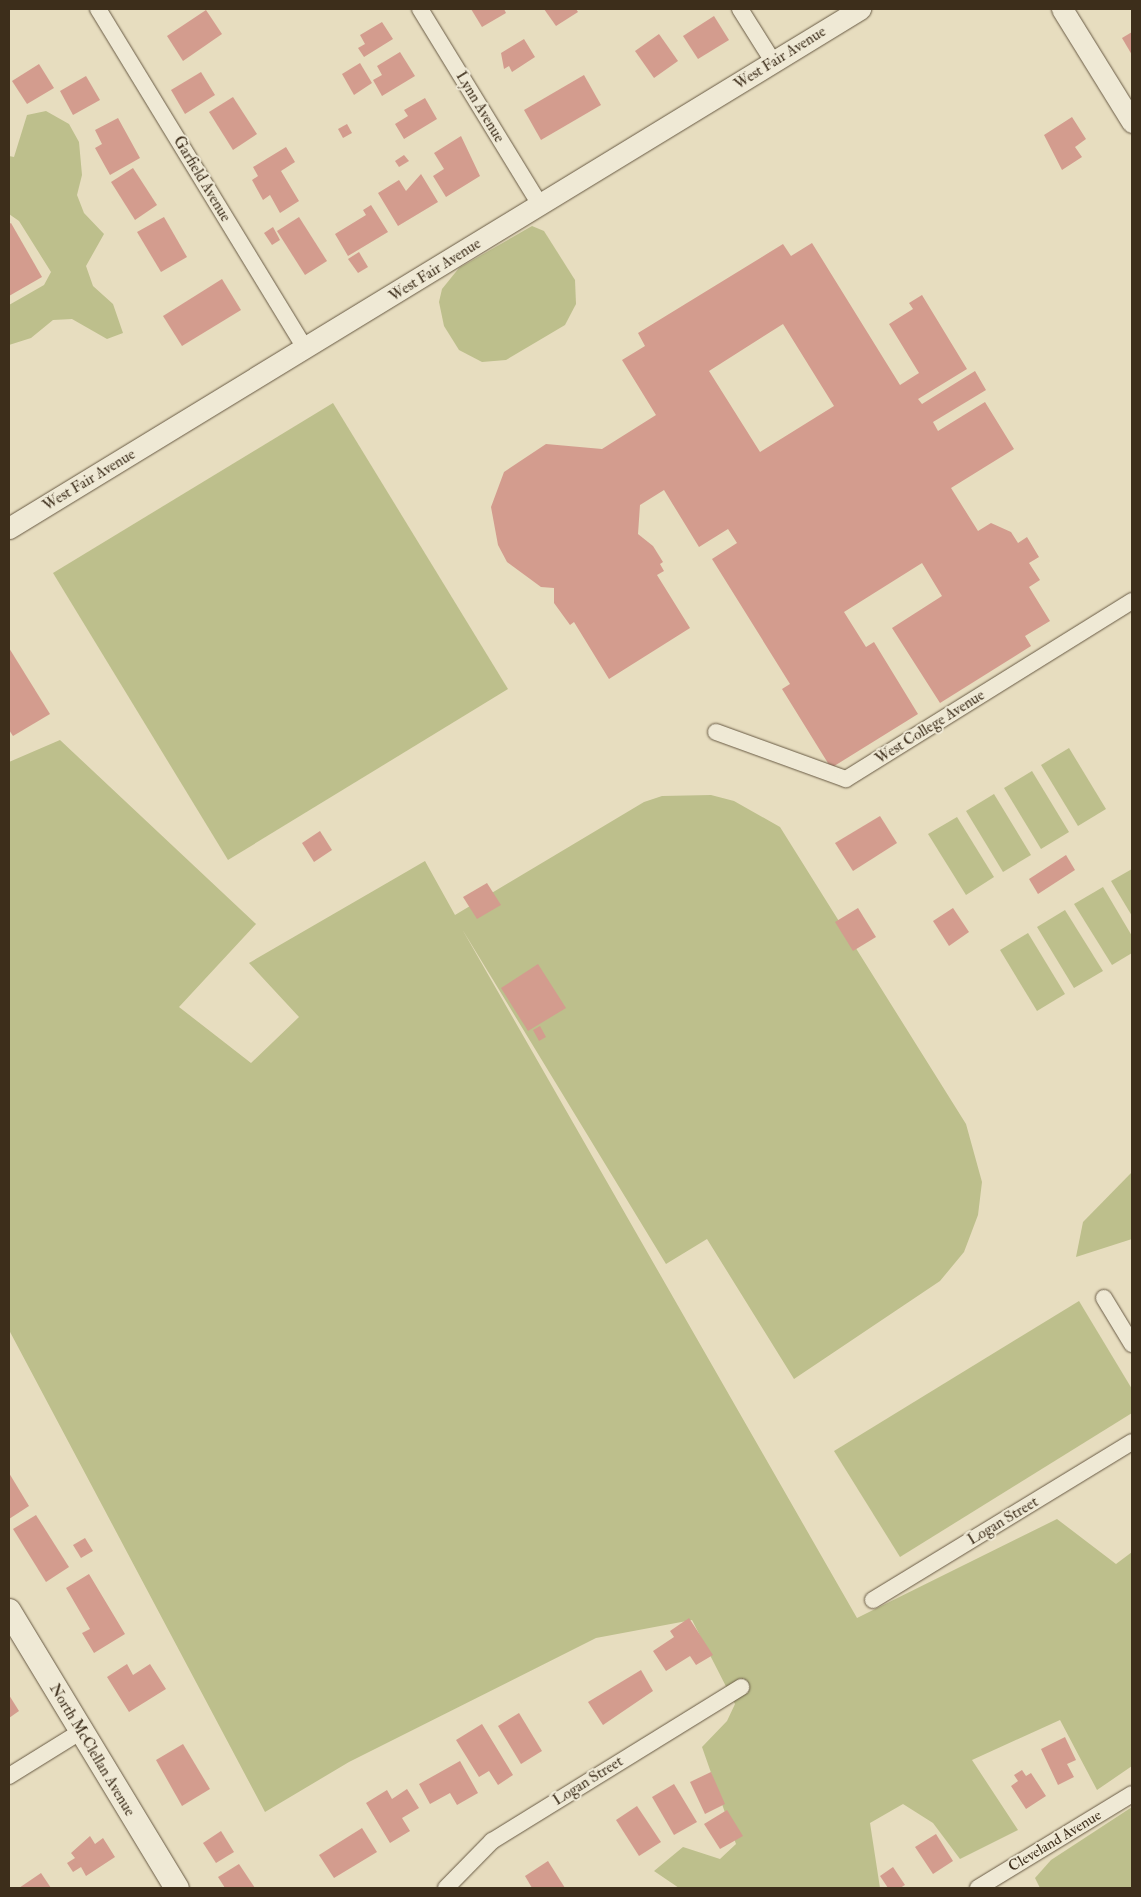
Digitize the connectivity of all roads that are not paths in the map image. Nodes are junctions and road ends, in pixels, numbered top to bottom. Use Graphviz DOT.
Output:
graph roads {
  1 [pos="98,9"];
  2 [pos="420,9"];
  3 [pos="740,9"];
  4 [pos="860,9"];
  5 [pos="1062,9"];
  6 [pos="774,62"];
  7 [pos="1132,122"];
  8 [pos="540,206"];
  9 [pos="306,350"];
  10 [pos="9,528"];
  11 [pos="1132,601"];
  12 [pos="716,732"];
  13 [pos="1104,1298"];
  14 [pos="1132,1344"];
  15 [pos="1132,1442"];
  16 [pos="873,1600"];
  17 [pos="9,1611"];
  18 [pos="741,1687"];
  19 [pos="80,1732"];
  20 [pos="9,1776"];
  21 [pos="1132,1794"];
  22 [pos="999,1883"];
  23 [pos="177,1888"];
  24 [pos="446,1888"];
  25 [pos="978,1888"];
  1 -- 9 [label="street, Garfield Avenue"];
  2 -- 8 [label="street, Lynn Avenue"];
  3 -- 6 [label="street"];
  4 -- 6 [label="street, West Fair Avenue"];
  5 -- 7 [label="street"];
  6 -- 8 [label="street, West Fair Avenue"];
  8 -- 9 [label="street, West Fair Avenue"];
  9 -- 10 [label="street, West Fair Avenue"];
  11 -- 12 [label="street, West College Avenue"];
  13 -- 14 [label="street"];
  15 -- 16 [label="street, Logan Street"];
  17 -- 19 [label="main road, North McClellan Avenue"];
  18 -- 24 [label="street, Logan Street"];
  19 -- 20 [label="street"];
  19 -- 23 [label="main road, North McClellan Avenue"];
  21 -- 22 [label="street, Cleveland Avenue"];
  22 -- 25 [label="street, Cleveland Avenue"];
}
